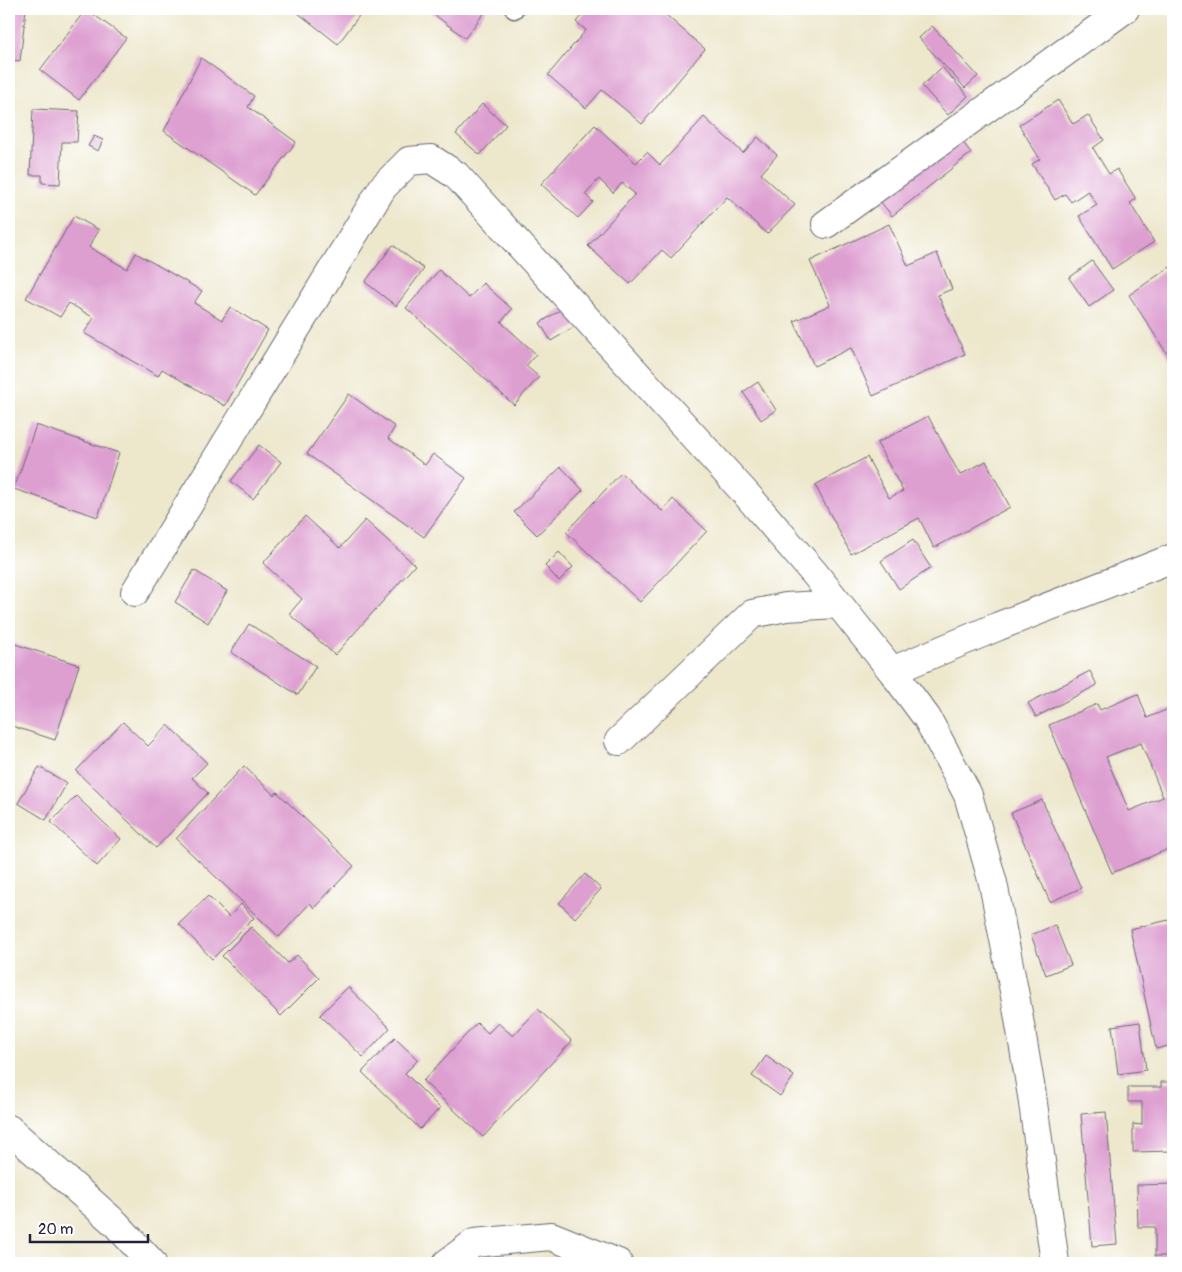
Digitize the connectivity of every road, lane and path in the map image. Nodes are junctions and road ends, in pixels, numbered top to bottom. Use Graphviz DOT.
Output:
graph roads {
  1 [pos="1125,9"];
  2 [pos="826,224"];
  3 [pos="1173,558"];
  4 [pos="135,592"];
  5 [pos="838,604"];
  6 [pos="892,671"];
  7 [pos="619,741"];
  8 [pos="9,1129"];
  9 [pos="152,1263"];
  10 [pos="447,1263"];
  11 [pos="618,1263"];
  12 [pos="1055,1263"];
  1 -- 2 [label="street"];
  3 -- 6 [label="street"];
  4 -- 5 [label="street"];
  5 -- 6 [label="street"];
  5 -- 7 [label="street"];
  6 -- 12 [label="street"];
  8 -- 9 [label="street"];
  10 -- 11 [label="street"];
}
